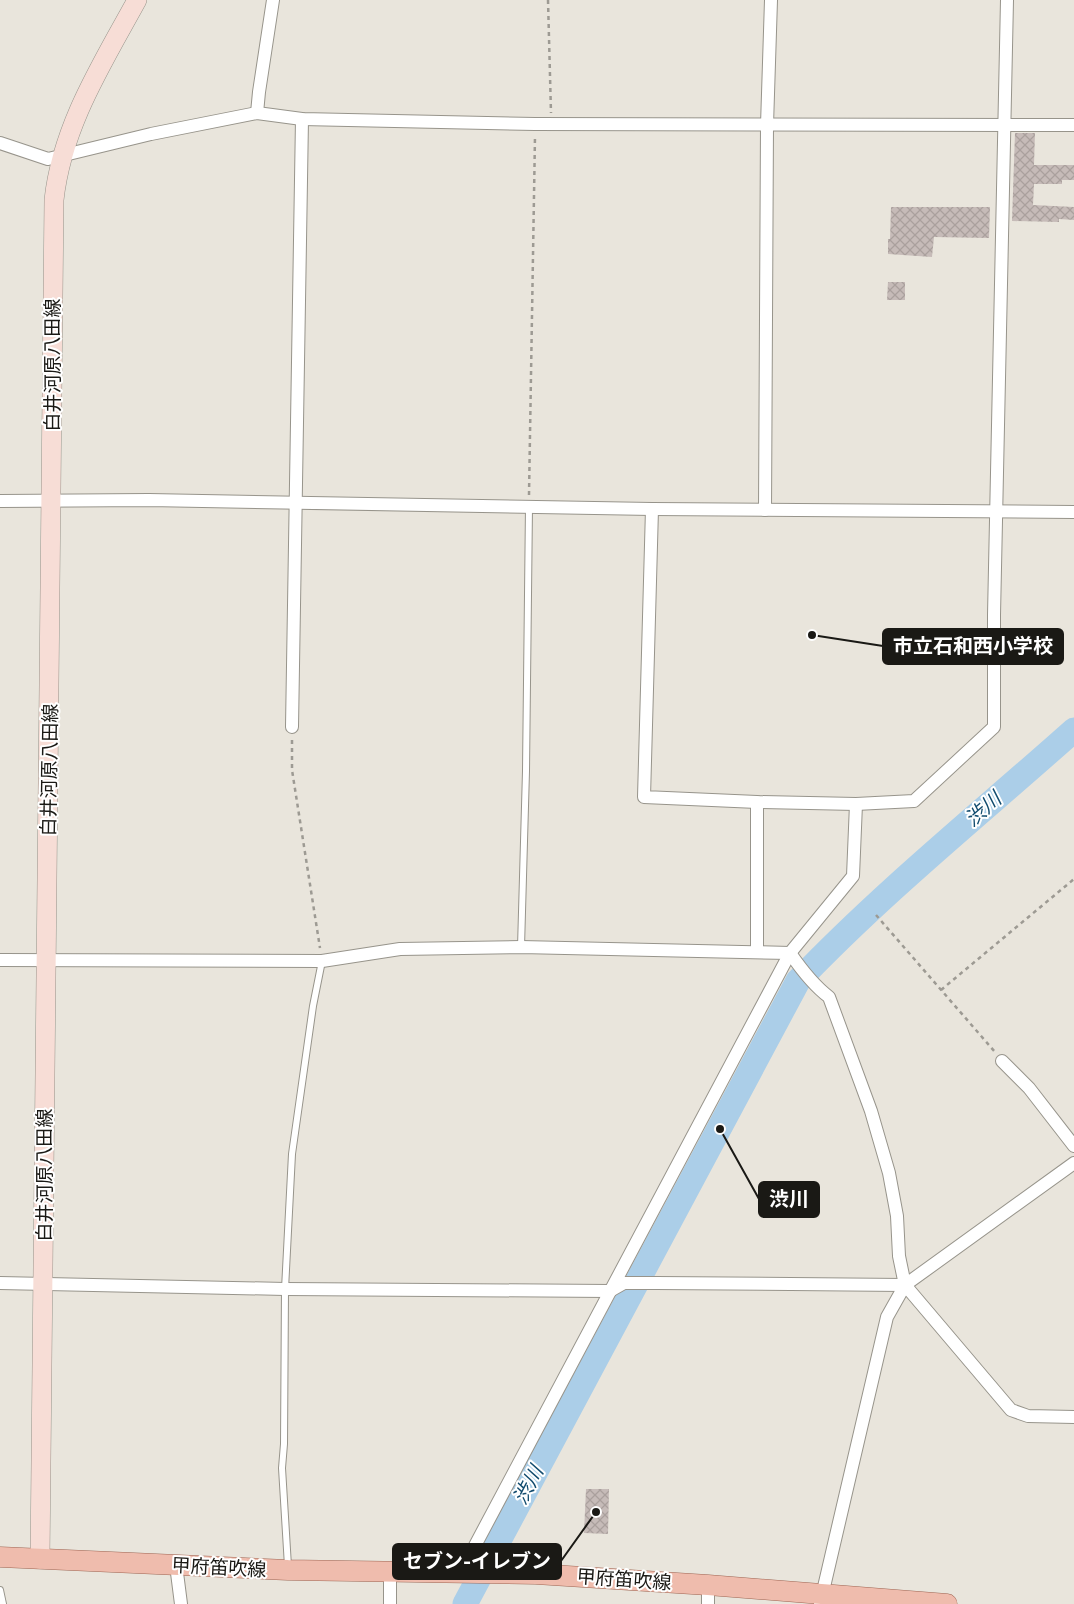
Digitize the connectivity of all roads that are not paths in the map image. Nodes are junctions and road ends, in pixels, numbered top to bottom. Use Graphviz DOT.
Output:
graph roads {
  1 [pos="137,0"];
  2 [pos="273,0"];
  3 [pos="771,0"];
  4 [pos="1006,0"];
  5 [pos="257,113"];
  6 [pos="302,119"];
  7 [pos="1003,124"];
  8 [pos="767,125"];
  9 [pos="1074,125"];
  10 [pos="0,143"];
  11 [pos="62,155"];
  12 [pos="0,501"];
  13 [pos="51,501"];
  14 [pos="296,503"];
  15 [pos="529,506"];
  16 [pos="652,509"];
  17 [pos="765,510"];
  18 [pos="998,510"];
  19 [pos="1074,512"];
  20 [pos="292,727"];
  21 [pos="757,802"];
  22 [pos="856,804"];
  23 [pos="521,947"];
  24 [pos="757,952"];
  25 [pos="790,953"];
  26 [pos="0,960"];
  27 [pos="46,961"];
  28 [pos="322,961"];
  29 [pos="1002,1061"];
  30 [pos="1074,1146"];
  31 [pos="1074,1163"];
  32 [pos="0,1283"];
  33 [pos="44,1284"];
  34 [pos="905,1285"];
  35 [pos="285,1289"];
  36 [pos="610,1290"];
  37 [pos="1074,1417"];
  38 [pos="0,1557"];
  39 [pos="40,1559"];
  40 [pos="176,1565"];
  41 [pos="288,1570"];
  42 [pos="390,1571"];
  43 [pos="466,1572"];
  44 [pos="0,1590"];
  45 [pos="708,1594"];
  46 [pos="821,1599"];
  47 [pos="3,1604"];
  48 [pos="181,1604"];
  49 [pos="390,1604"];
  50 [pos="947,1604"];
  1 -- 11 [label="main road, 白井河原八田線"];
  2 -- 5 [label="street"];
  3 -- 8 [label="street"];
  4 -- 7 [label="street"];
  5 -- 6 [label="street"];
  5 -- 11 [label="street"];
  6 -- 8 [label="street"];
  6 -- 14 [label="street"];
  7 -- 8 [label="street"];
  7 -- 9 [label="street"];
  7 -- 18 [label="street"];
  8 -- 17 [label="street"];
  10 -- 11 [label="street"];
  11 -- 13 [label="main road, 白井河原八田線"];
  12 -- 13 [label="street"];
  13 -- 14 [label="street"];
  13 -- 27 [label="main road, 白井河原八田線"];
  14 -- 15 [label="street"];
  14 -- 20 [label="street"];
  15 -- 16 [label="street"];
  15 -- 23 [label="lane"];
  16 -- 17 [label="street"];
  16 -- 21 [label="street"];
  17 -- 18 [label="street"];
  18 -- 19 [label="street"];
  18 -- 22 [label="street"];
  21 -- 22 [label="street"];
  21 -- 24 [label="street"];
  22 -- 25 [label="street"];
  23 -- 24 [label="street"];
  23 -- 28 [label="street"];
  24 -- 25 [label="street"];
  25 -- 34 [label="street"];
  25 -- 36 [label="street"];
  26 -- 27 [label="street"];
  27 -- 28 [label="street"];
  27 -- 33 [label="main road, 白井河原八田線"];
  28 -- 35 [label="lane"];
  29 -- 30 [label="street"];
  31 -- 34 [label="street"];
  32 -- 33 [label="street"];
  33 -- 35 [label="street"];
  33 -- 39 [label="main road, 白井河原八田線"];
  34 -- 36 [label="street"];
  34 -- 37 [label="street"];
  34 -- 46 [label="street"];
  35 -- 36 [label="street"];
  35 -- 41 [label="lane"];
  36 -- 43 [label="street"];
  38 -- 39 [label="main road, 甲府笛吹線"];
  39 -- 40 [label="main road, 甲府笛吹線"];
  40 -- 41 [label="main road, 甲府笛吹線"];
  40 -- 48 [label="street"];
  41 -- 42 [label="main road, 甲府笛吹線"];
  42 -- 43 [label="main road, 甲府笛吹線"];
  42 -- 49 [label="street"];
  43 -- 45 [label="main road, 甲府笛吹線"];
  44 -- 47 [label="lane"];
  45 -- 46 [label="main road, 甲府笛吹線"];
  46 -- 50 [label="main road, 甲府笛吹線"];
}
